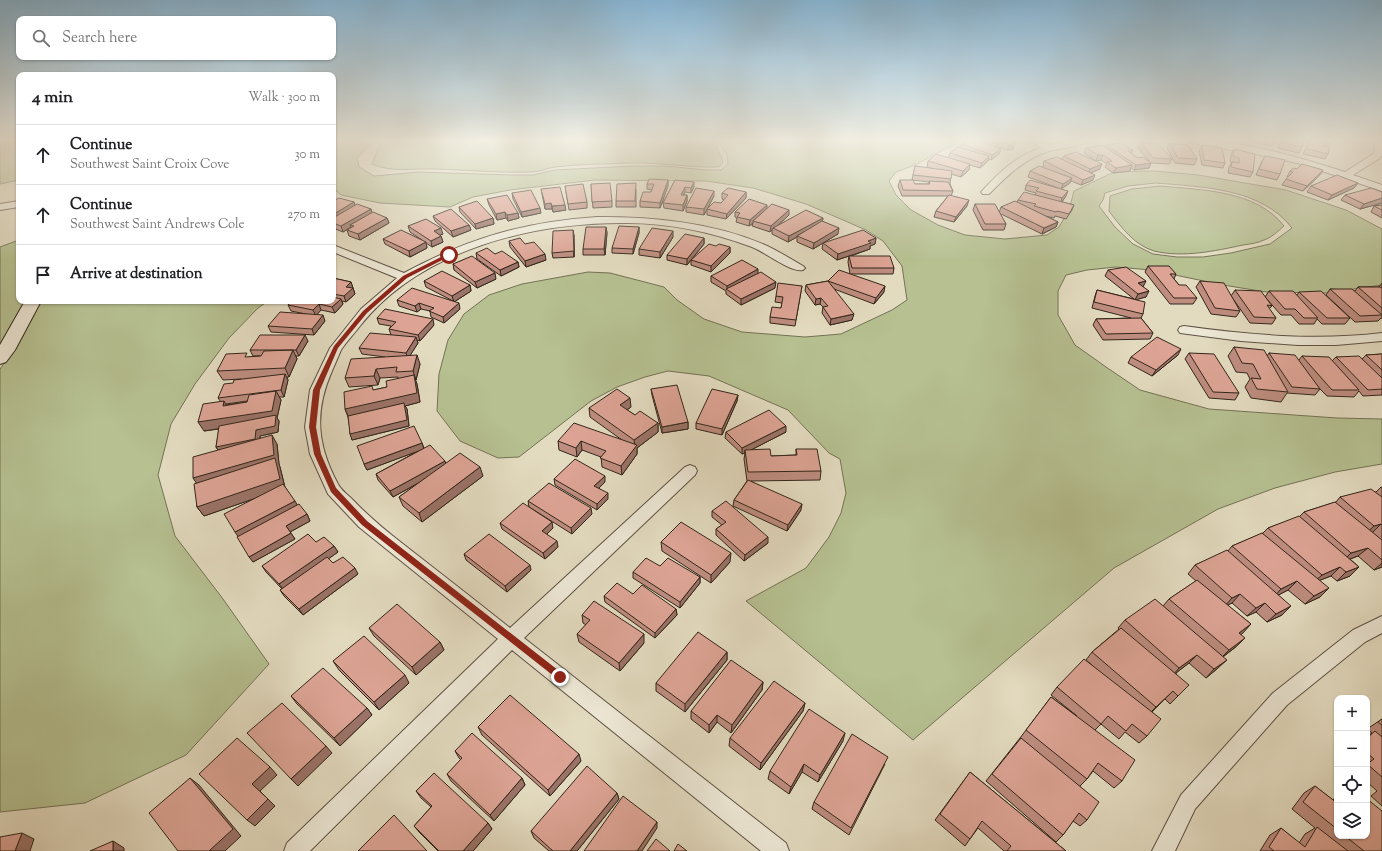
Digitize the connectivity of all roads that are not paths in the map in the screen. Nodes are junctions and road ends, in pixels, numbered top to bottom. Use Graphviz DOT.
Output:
graph roads {
  1 [pos="998,180"];
  2 [pos="1360,180"];
  3 [pos="1382,188"];
  4 [pos="986,192"];
  5 [pos="16,204"];
  6 [pos="0,207"];
  7 [pos="16,213"];
  8 [pos="0,216"];
  9 [pos="336,249"];
  10 [pos="799,268"];
  11 [pos="405,277"];
  12 [pos="31,304"];
  13 [pos="1184,330"];
  14 [pos="1382,338"];
  15 [pos="0,358"];
  16 [pos="690,470"];
  17 [pos="1382,624"];
  18 [pos="512,639"];
  19 [pos="295,851"];
  20 [pos="778,851"];
  21 [pos="1163,851"];
  1 -- 4 [label="street"];
  2 -- 3 [label="street"];
  5 -- 6 [label="street"];
  7 -- 8 [label="street"];
  9 -- 11 [label="street"];
  10 -- 11 [label="street"];
  11 -- 18 [label="street"];
  12 -- 15 [label="street"];
  13 -- 14 [label="street"];
  16 -- 18 [label="street"];
  17 -- 21 [label="street"];
  18 -- 19 [label="street"];
  18 -- 20 [label="street"];
}
